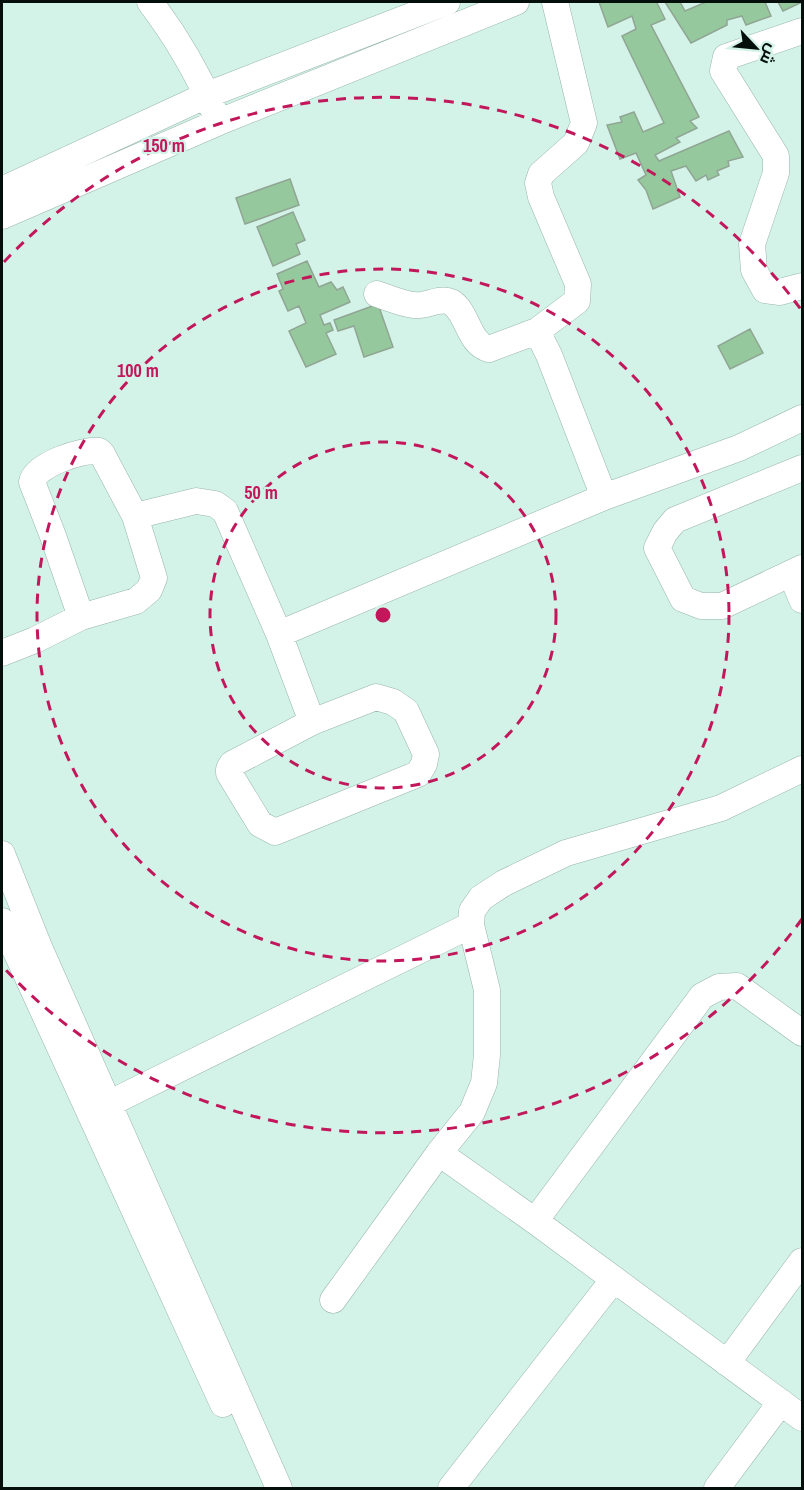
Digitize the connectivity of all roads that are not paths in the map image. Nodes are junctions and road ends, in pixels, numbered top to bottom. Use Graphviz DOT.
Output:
graph roads {
  1 [pos="150,2"];
  2 [pos="447,2"];
  3 [pos="516,2"];
  4 [pos="555,2"];
  5 [pos="802,31"];
  6 [pos="207,95"];
  7 [pos="219,122"];
  8 [pos="2,190"];
  9 [pos="2,216"];
  10 [pos="802,286"];
  11 [pos="377,294"];
  12 [pos="537,331"];
  13 [pos="802,418"];
  14 [pos="739,448"];
  15 [pos="802,468"];
  16 [pos="764,484"];
  17 [pos="604,497"];
  18 [pos="135,516"];
  19 [pos="797,570"];
  20 [pos="802,600"];
  21 [pos="81,617"];
  22 [pos="279,634"];
  23 [pos="2,653"];
  24 [pos="312,722"];
  25 [pos="802,769"];
  26 [pos="2,854"];
  27 [pos="2,921"];
  28 [pos="471,925"];
  29 [pos="19,953"];
  30 [pos="802,1033"];
  31 [pos="99,1109"];
  32 [pos="439,1153"];
  33 [pos="535,1221"];
  34 [pos="802,1261"];
  35 [pos="614,1279"];
  36 [pos="333,1300"];
  37 [pos="726,1363"];
  38 [pos="781,1402"];
  39 [pos="802,1418"];
  40 [pos="262,1488"];
  41 [pos="279,1488"];
  42 [pos="451,1488"];
  43 [pos="717,1488"];
  1 -- 6 [label="street"];
  2 -- 6 [label="street"];
  3 -- 7 [label="street"];
  4 -- 12 [label="street"];
  5 -- 10 [label="street"];
  6 -- 7 [label="street"];
  6 -- 8 [label="street"];
  7 -- 9 [label="street"];
  11 -- 12 [label="street"];
  12 -- 17 [label="street"];
  13 -- 14 [label="street"];
  14 -- 16 [label="street"];
  14 -- 17 [label="street"];
  15 -- 16 [label="street"];
  16 -- 19 [label="street"];
  17 -- 22 [label="street"];
  18 -- 21 [label="street"];
  18 -- 21 [label="street"];
  18 -- 22 [label="street"];
  19 -- 20 [label="street"];
  21 -- 23 [label="street"];
  22 -- 24 [label="street"];
  24 -- 24 [label="street"];
  25 -- 28 [label="street"];
  26 -- 29 [label="street"];
  27 -- 29 [label="street"];
  28 -- 31 [label="street"];
  28 -- 32 [label="street"];
  29 -- 31 [label="street"];
  30 -- 33 [label="street"];
  31 -- 40 [label="street"];
  31 -- 41 [label="street"];
  32 -- 33 [label="street"];
  32 -- 36 [label="street"];
  33 -- 35 [label="street"];
  34 -- 37 [label="street"];
  35 -- 37 [label="street"];
  35 -- 42 [label="street"];
  37 -- 38 [label="street"];
  38 -- 39 [label="street"];
  38 -- 43 [label="street"];
}
